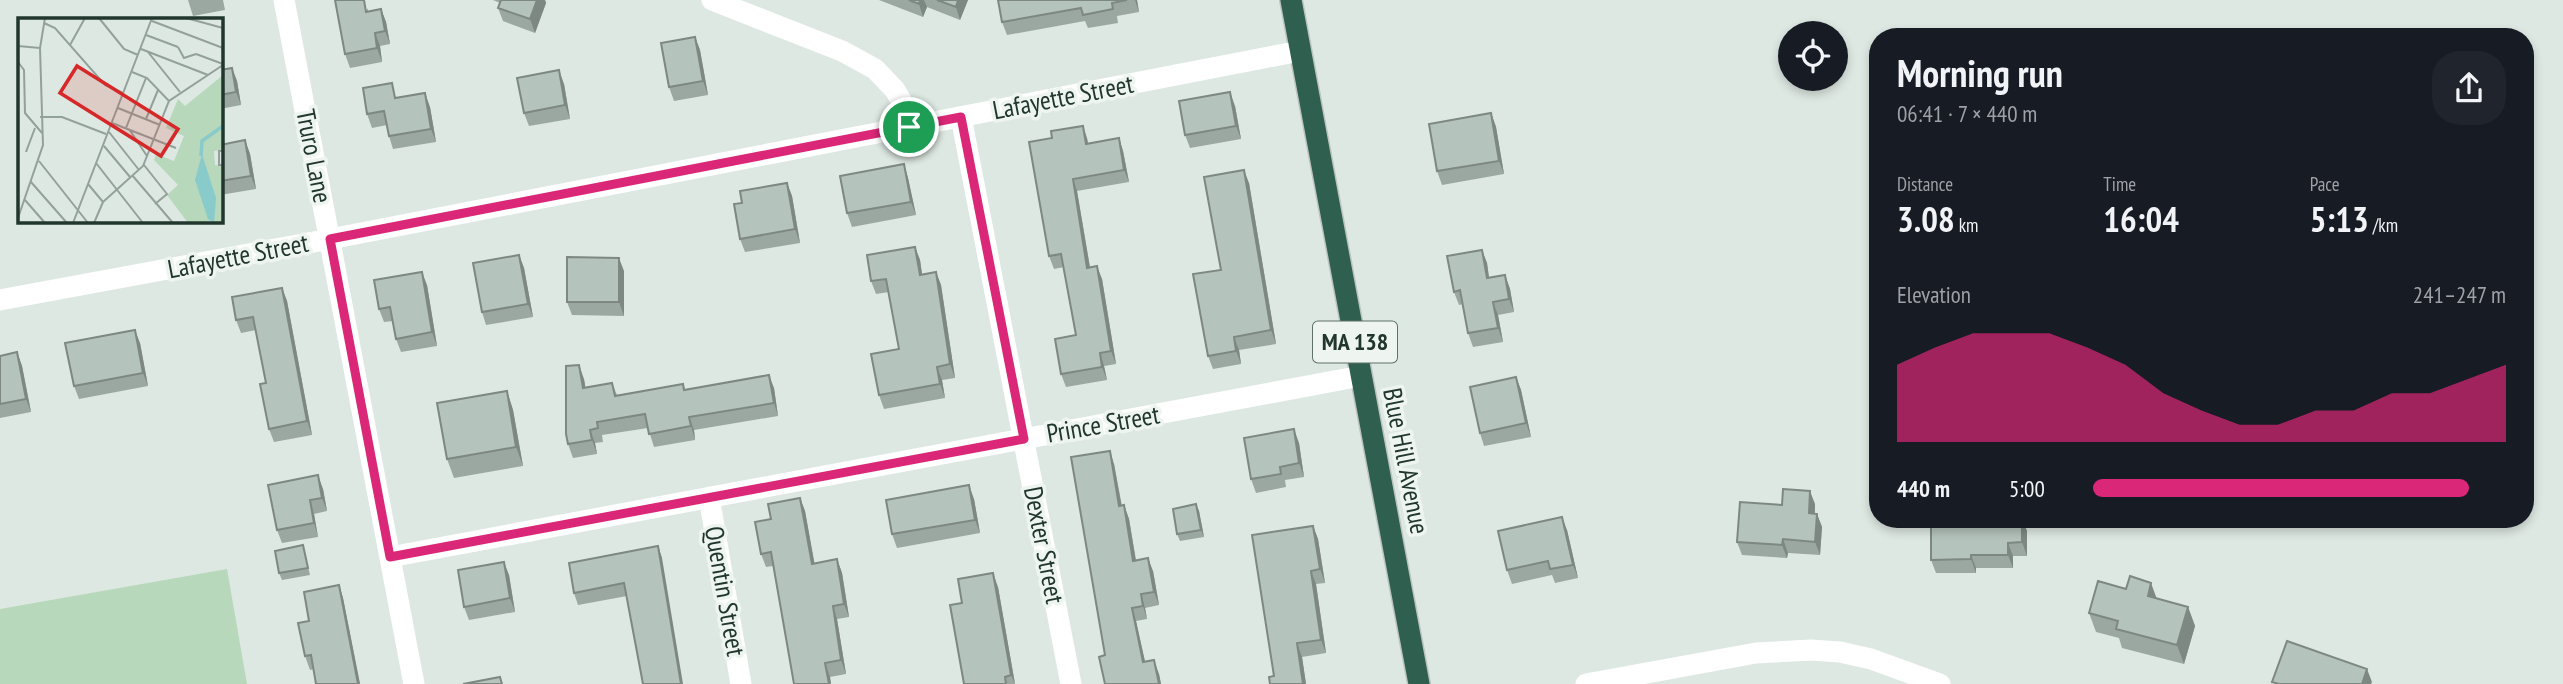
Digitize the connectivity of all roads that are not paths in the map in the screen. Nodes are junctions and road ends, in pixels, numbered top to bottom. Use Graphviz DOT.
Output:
graph roads {
  1 [pos="284,0"];
  2 [pos="712,0"];
  3 [pos="1291,0"];
  4 [pos="1300,51"];
  5 [pos="961,117"];
  6 [pos="909,127"];
  7 [pos="330,239"];
  8 [pos="0,300"];
  9 [pos="1361,376"];
  10 [pos="1024,439"];
  11 [pos="709,497"];
  12 [pos="390,557"];
  13 [pos="414,684"];
  14 [pos="741,684"];
  15 [pos="1071,684"];
  16 [pos="1419,684"];
  17 [pos="1586,684"];
  18 [pos="1940,684"];
  1 -- 7 [label="street, Truro Lane"];
  2 -- 6 [label="street"];
  3 -- 4 [label="highway, Blue Hill Avenue / MA 138"];
  4 -- 5 [label="street, Lafayette Street"];
  4 -- 9 [label="highway, Blue Hill Avenue / MA 138"];
  5 -- 6 [label="street, Lafayette Street"];
  5 -- 10 [label="street, Dexter Street"];
  6 -- 7 [label="street, Lafayette Street"];
  7 -- 8 [label="street, Lafayette Street"];
  7 -- 12 [label="street, Truro Lane"];
  9 -- 10 [label="street, Prince Street"];
  9 -- 16 [label="highway, Blue Hill Avenue / MA 138"];
  10 -- 11 [label="street, Prince Street"];
  10 -- 15 [label="street, Dexter Street"];
  11 -- 12 [label="street, Prince Street"];
  11 -- 14 [label="street, Quentin Street"];
  12 -- 13 [label="street, Truro Lane"];
  17 -- 18 [label="street"];
}
